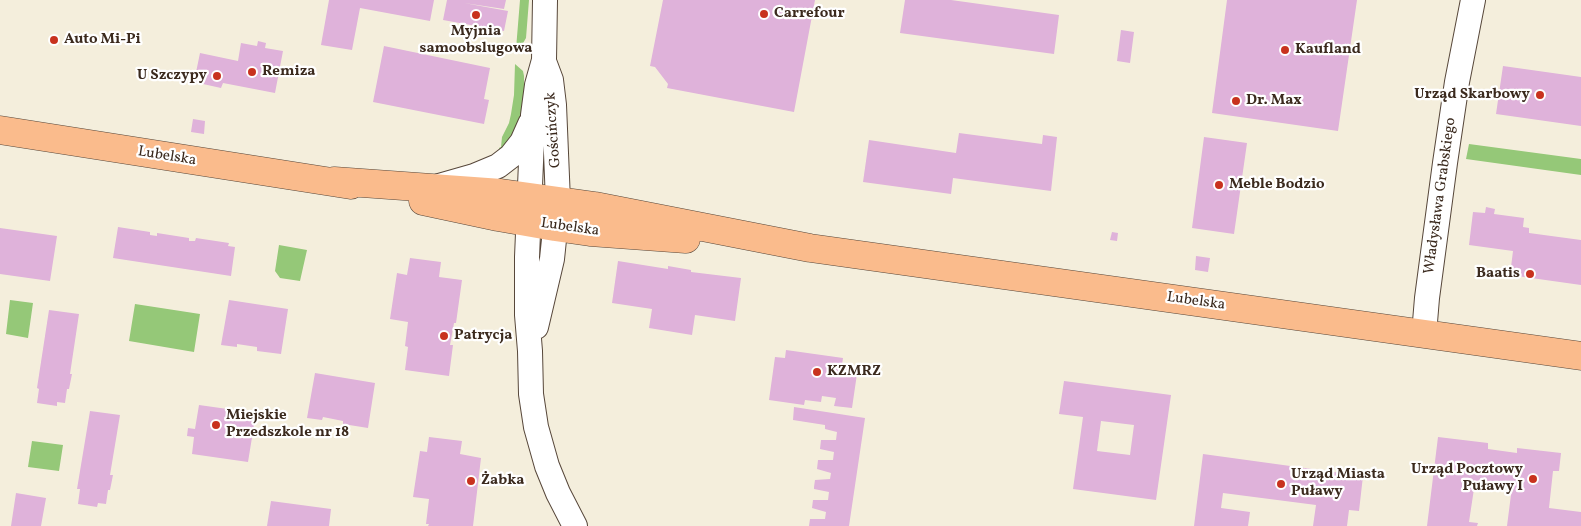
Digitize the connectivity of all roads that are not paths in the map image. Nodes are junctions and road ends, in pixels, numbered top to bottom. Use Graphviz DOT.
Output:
graph roads {
  1 [pos="545,0"];
  2 [pos="1473,0"];
  3 [pos="544,60"];
  4 [pos="533,115"];
  5 [pos="0,130"];
  6 [pos="334,182"];
  7 [pos="434,188"];
  8 [pos="529,209"];
  9 [pos="556,214"];
  10 [pos="1424,334"];
  11 [pos="530,351"];
  12 [pos="1581,356"];
  13 [pos="575,526"];
  1 -- 3 [label="street, Gościńczyk"];
  2 -- 10 [label="street, Władysława Grabskiego"];
  3 -- 4 [label="street, Gościńczyk"];
  3 -- 9 [label="street, Gościńczyk"];
  4 -- 7 [label="street, Gościńczyk"];
  4 -- 8 [label="street, Gościńczyk"];
  5 -- 6 [label="main road, Lubelska"];
  6 -- 7 [label="main road, Lubelska"];
  6 -- 8 [label="main road, Lubelska"];
  7 -- 8 [label="main road, Lubelska"];
  8 -- 9 [label="main road, Lubelska"];
  8 -- 11 [label="street, Gościńczyk"];
  9 -- 10 [label="main road, Lubelska"];
  9 -- 11 [label="street, Gościńczyk"];
  10 -- 12 [label="main road, Lubelska"];
  11 -- 13 [label="street"];
}
